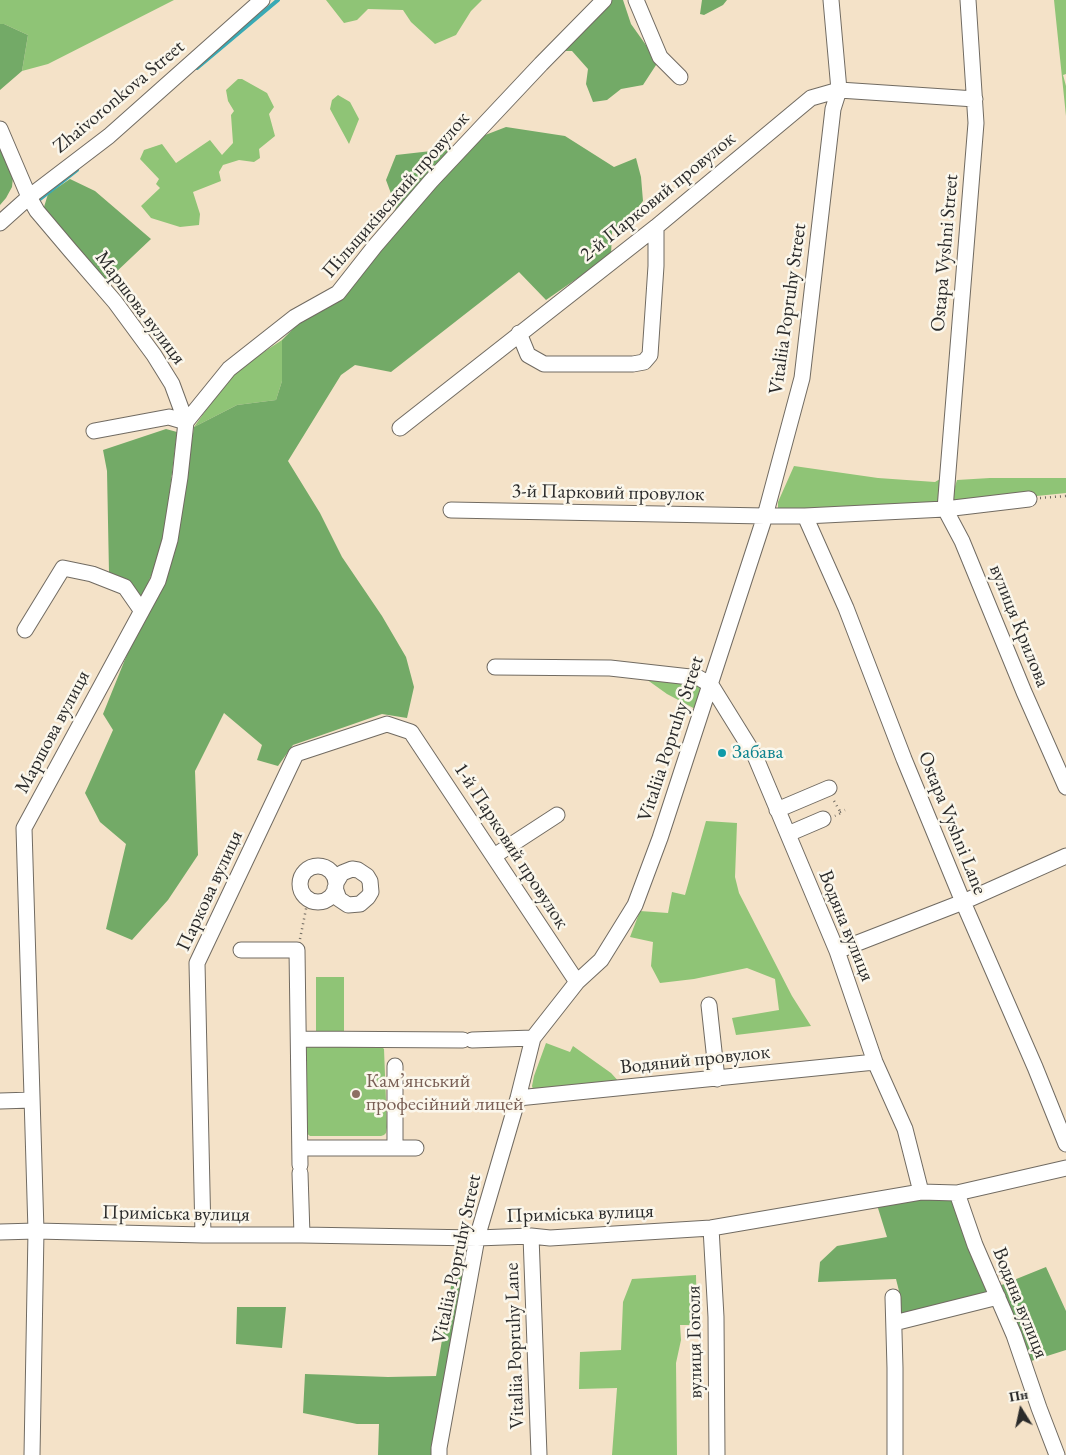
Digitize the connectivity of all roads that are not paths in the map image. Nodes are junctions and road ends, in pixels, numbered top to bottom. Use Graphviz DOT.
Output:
graph roads {
  1 [pos="262,0"];
  2 [pos="604,0"];
  3 [pos="636,0"];
  4 [pos="831,0"];
  5 [pos="968,0"];
  6 [pos="680,77"];
  7 [pos="839,90"];
  8 [pos="974,99"];
  9 [pos="0,129"];
  10 [pos="29,197"];
  11 [pos="0,223"];
  12 [pos="656,227"];
  13 [pos="519,334"];
  14 [pos="186,422"];
  15 [pos="400,428"];
  16 [pos="94,431"];
  17 [pos="1029,499"];
  18 [pos="945,509"];
  19 [pos="451,510"];
  20 [pos="765,516"];
  21 [pos="805,516"];
  22 [pos="141,610"];
  23 [pos="25,630"];
  24 [pos="495,667"];
  25 [pos="711,685"];
  26 [pos="411,732"];
  27 [pos="1066,787"];
  28 [pos="829,788"];
  29 [pos="777,810"];
  30 [pos="557,815"];
  31 [pos="823,819"];
  32 [pos="788,834"];
  33 [pos="494,856"];
  34 [pos="1066,856"];
  35 [pos="335,886"];
  36 [pos="963,902"];
  37 [pos="241,950"];
  38 [pos="837,951"];
  39 [pos="577,982"];
  40 [pos="709,1005"];
  41 [pos="533,1038"];
  42 [pos="298,1039"];
  43 [pos="876,1062"];
  44 [pos="395,1066"];
  45 [pos="717,1079"];
  46 [pos="518,1098"];
  47 [pos="32,1100"];
  48 [pos="0,1101"];
  49 [pos="1066,1144"];
  50 [pos="300,1148"];
  51 [pos="395,1148"];
  52 [pos="416,1148"];
  53 [pos="1066,1168"];
  54 [pos="921,1192"];
  55 [pos="957,1193"];
  56 [pos="711,1228"];
  57 [pos="36,1231"];
  58 [pos="0,1232"];
  59 [pos="203,1235"];
  60 [pos="302,1235"];
  61 [pos="530,1236"];
  62 [pos="478,1238"];
  63 [pos="893,1297"];
  64 [pos="998,1297"];
  65 [pos="894,1323"];
  66 [pos="32,1455"];
  67 [pos="439,1455"];
  68 [pos="539,1455"];
  69 [pos="717,1455"];
  70 [pos="895,1455"];
  71 [pos="1057,1455"];
  1 -- 10 [label="street, Zhaivoronkova Street"];
  2 -- 14 [label="street, Пільщиківський провулок"];
  3 -- 6 [label="street"];
  4 -- 7 [label="street, Vitaliia Popruhy Street"];
  5 -- 8 [label="street, Ostapa Vyshni Street"];
  7 -- 8 [label="street, 2-й Парковий провулок"];
  7 -- 12 [label="street, 2-й Парковий провулок"];
  7 -- 20 [label="street, Vitaliia Popruhy Street"];
  8 -- 18 [label="street, Ostapa Vyshni Street"];
  9 -- 10 [label="street, Маршова вулиця"];
  10 -- 11 [label="street, Zhaivoronkova Street"];
  10 -- 14 [label="street, Маршова вулиця"];
  12 -- 13 [label="street, 2-й Парковий провулок"];
  12 -- 13 [label="street"];
  13 -- 15 [label="street, 2-й Парковий провулок"];
  14 -- 16 [label="street"];
  14 -- 22 [label="street, Маршова вулиця"];
  17 -- 18 [label="street, 3-й Парковий провулок"];
  18 -- 21 [label="street, 3-й Парковий провулок"];
  18 -- 27 [label="street, вулиця Крилова"];
  19 -- 20 [label="street, 3-й Парковий провулок"];
  20 -- 21 [label="street, 3-й Парковий провулок"];
  20 -- 25 [label="street, Vitaliia Popruhy Street"];
  21 -- 36 [label="street, Ostapa Vyshni Lane"];
  22 -- 23 [label="street"];
  22 -- 47 [label="street, Маршова вулиця"];
  24 -- 25 [label="street"];
  25 -- 29 [label="street, Водяна вулиця"];
  25 -- 39 [label="street, Vitaliia Popruhy Street"];
  26 -- 33 [label="street, 1-й Парковий провулок"];
  26 -- 59 [label="street, Паркова вулиця"];
  28 -- 29 [label="street"];
  29 -- 32 [label="street, Водяна вулиця"];
  30 -- 33 [label="street"];
  31 -- 32 [label="street"];
  32 -- 38 [label="street, Водяна вулиця"];
  33 -- 39 [label="street, 1-й Парковий провулок"];
  34 -- 36 [label="street"];
  35 -- 35 [label="street"];
  36 -- 38 [label="street"];
  36 -- 49 [label="street, Ostapa Vyshni Lane"];
  37 -- 42 [label="street"];
  38 -- 43 [label="street, Водяна вулиця"];
  39 -- 41 [label="street, Vitaliia Popruhy Street"];
  40 -- 45 [label="street"];
  41 -- 42 [label="street"];
  41 -- 46 [label="street, Vitaliia Popruhy Street"];
  42 -- 50 [label="street"];
  43 -- 45 [label="street, Водяний провулок"];
  43 -- 54 [label="street, Водяна вулиця"];
  44 -- 51 [label="street"];
  45 -- 46 [label="street, Водяний провулок"];
  46 -- 62 [label="street, Vitaliia Popruhy Street"];
  47 -- 48 [label="street"];
  47 -- 57 [label="street, Маршова вулиця"];
  50 -- 51 [label="street"];
  50 -- 60 [label="street"];
  51 -- 52 [label="street"];
  53 -- 55 [label="street, Приміська вулиця"];
  54 -- 55 [label="street, Приміська вулиця"];
  54 -- 56 [label="street, Приміська вулиця"];
  55 -- 64 [label="street, Водяна вулиця"];
  56 -- 61 [label="street, Приміська вулиця"];
  56 -- 69 [label="street, вулиця Гоголя"];
  57 -- 58 [label="street, Приміська вулиця"];
  57 -- 59 [label="street, Приміська вулиця"];
  57 -- 66 [label="street, Маршова вулиця"];
  59 -- 60 [label="street, Приміська вулиця"];
  60 -- 62 [label="street, Приміська вулиця"];
  61 -- 62 [label="street, Приміська вулиця"];
  61 -- 68 [label="street, Vitaliia Popruhy Lane"];
  62 -- 67 [label="street, Vitaliia Popruhy Street"];
  63 -- 65 [label="street"];
  64 -- 65 [label="street"];
  64 -- 71 [label="street, Водяна вулиця"];
  65 -- 70 [label="street"];
}
